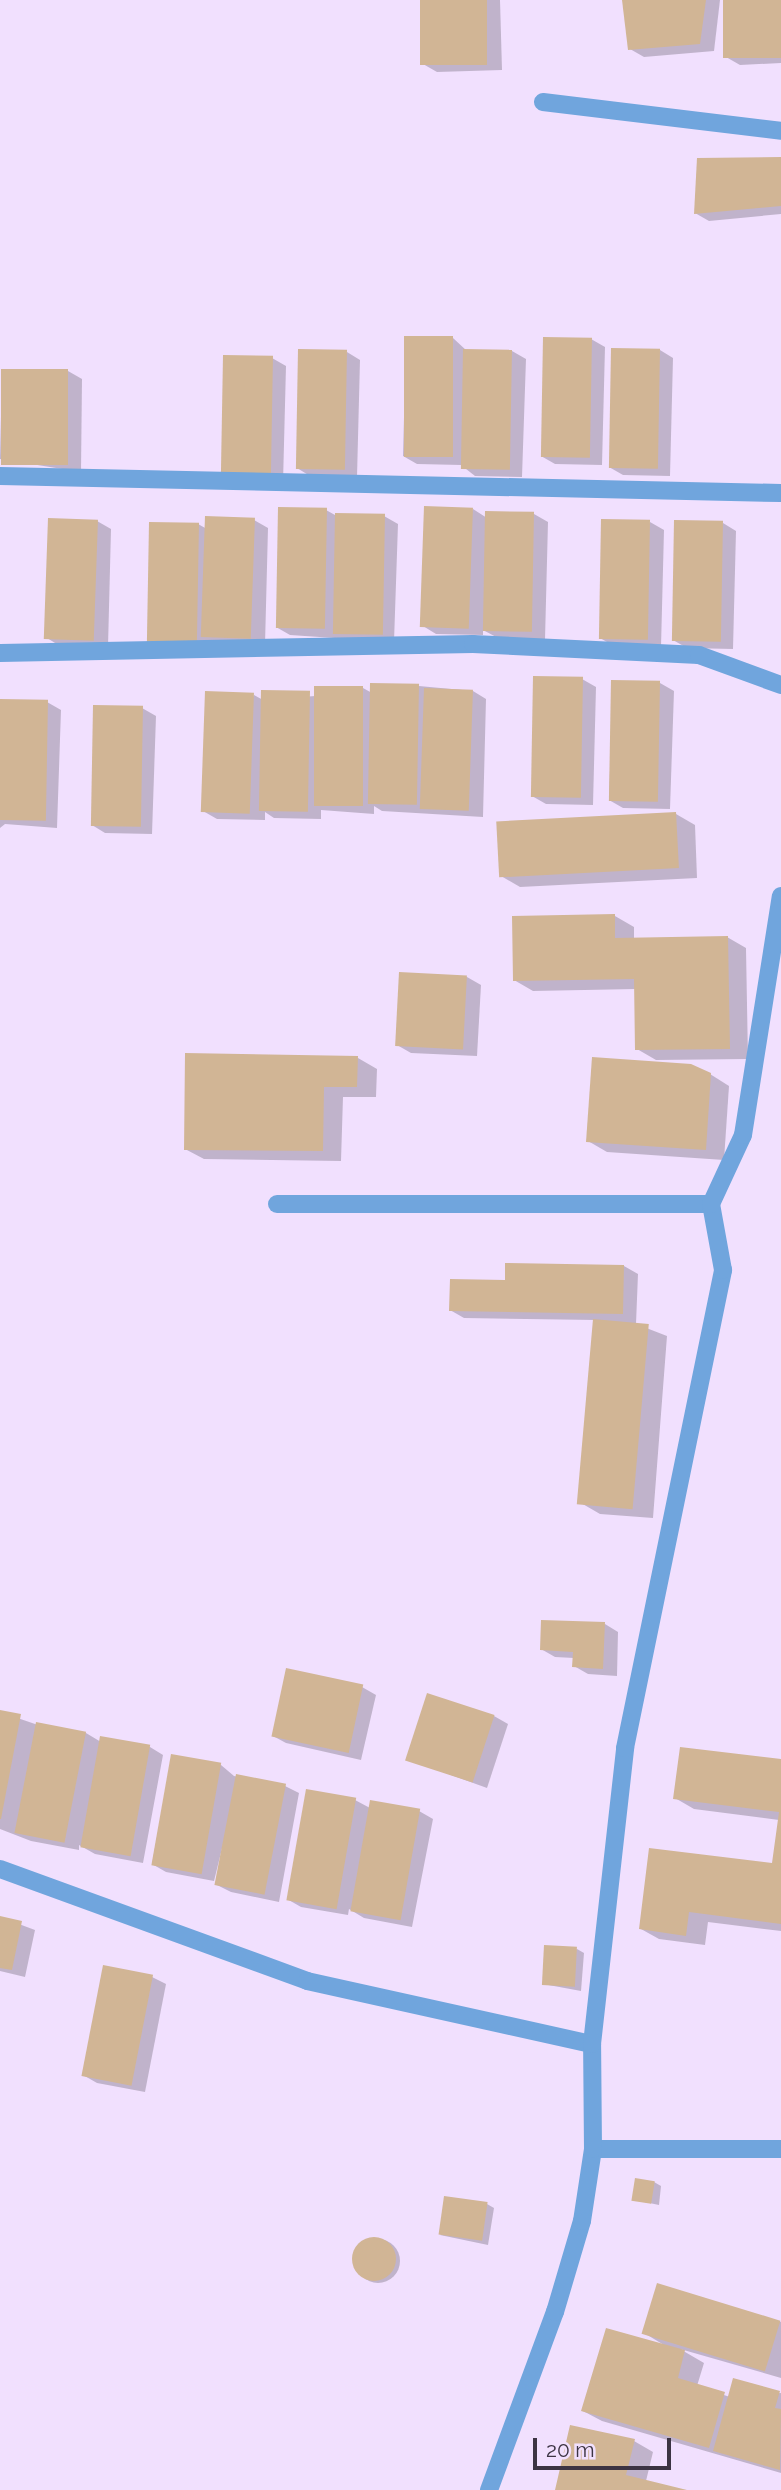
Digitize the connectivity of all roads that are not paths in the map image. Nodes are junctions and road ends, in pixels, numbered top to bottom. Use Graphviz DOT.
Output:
graph roads {
  1 [pos="543,102"];
  2 [pos="781,131"];
  3 [pos="0,476"];
  4 [pos="781,493"];
  5 [pos="0,653"];
  6 [pos="781,685"];
  7 [pos="781,896"];
  8 [pos="276,1204"];
  9 [pos="711,1204"];
  10 [pos="0,1869"];
  11 [pos="592,2044"];
  12 [pos="593,2149"];
  13 [pos="781,2149"];
  14 [pos="489,2490"];
  1 -- 2 [label="street"];
  3 -- 4 [label="street"];
  5 -- 6 [label="street"];
  7 -- 9 [label="street"];
  8 -- 9 [label="street"];
  9 -- 11 [label="street"];
  10 -- 11 [label="street"];
  11 -- 12 [label="street"];
  12 -- 13 [label="street"];
  12 -- 14 [label="street"];
}
